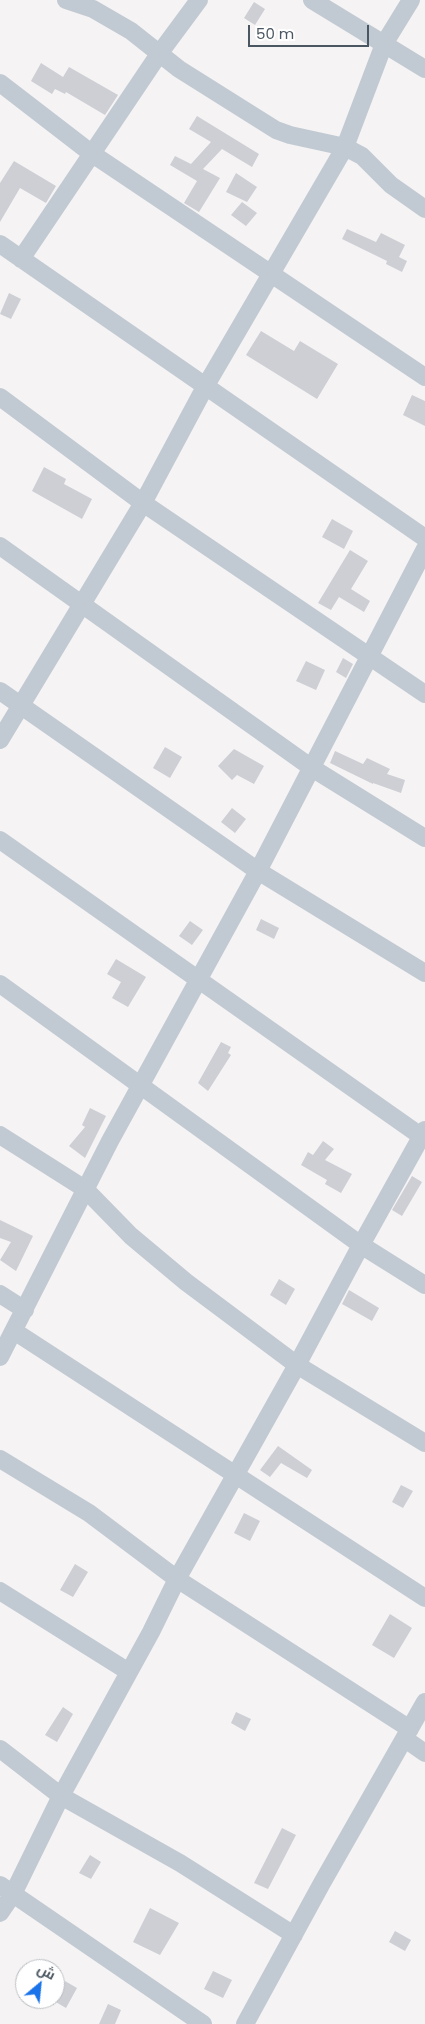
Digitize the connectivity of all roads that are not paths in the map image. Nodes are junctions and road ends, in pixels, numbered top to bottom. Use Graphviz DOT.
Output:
graph roads {
  1 [pos="66,0"];
  2 [pos="199,0"];
  3 [pos="312,0"];
  4 [pos="411,0"];
  5 [pos="384,44"];
  6 [pos="159,54"];
  7 [pos="425,69"];
  8 [pos="0,82"];
  9 [pos="345,147"];
  10 [pos="91,154"];
  11 [pos="425,209"];
  12 [pos="0,244"];
  13 [pos="21,259"];
  14 [pos="272,275"];
  15 [pos="425,377"];
  16 [pos="205,387"];
  17 [pos="0,397"];
  18 [pos="143,503"];
  19 [pos="425,538"];
  20 [pos="0,546"];
  21 [pos="425,550"];
  22 [pos="82,606"];
  23 [pos="369,657"];
  24 [pos="0,691"];
  25 [pos="425,694"];
  26 [pos="20,706"];
  27 [pos="0,740"];
  28 [pos="312,768"];
  29 [pos="425,838"];
  30 [pos="0,840"];
  31 [pos="258,871"];
  32 [pos="425,973"];
  33 [pos="198,980"];
  34 [pos="0,984"];
  35 [pos="141,1085"];
  36 [pos="0,1135"];
  37 [pos="424,1135"];
  38 [pos="86,1190"];
  39 [pos="361,1244"];
  40 [pos="425,1285"];
  41 [pos="0,1294"];
  42 [pos="25,1310"];
  43 [pos="14,1331"];
  44 [pos="0,1357"];
  45 [pos="297,1365"];
  46 [pos="425,1442"];
  47 [pos="0,1458"];
  48 [pos="234,1474"];
  49 [pos="177,1579"];
  50 [pos="0,1591"];
  51 [pos="425,1598"];
  52 [pos="129,1672"];
  53 [pos="425,1702"];
  54 [pos="407,1734"];
  55 [pos="0,1749"];
  56 [pos="425,1753"];
  57 [pos="61,1796"];
  58 [pos="6,1890"];
  59 [pos="0,1913"];
  60 [pos="294,1935"];
  61 [pos="203,2024"];
  62 [pos="245,2024"];
  1 -- 6 [label="street"];
  2 -- 6 [label="street"];
  3 -- 5 [label="street"];
  4 -- 5 [label="street"];
  5 -- 7 [label="street"];
  5 -- 9 [label="street"];
  6 -- 9 [label="street"];
  6 -- 10 [label="street"];
  8 -- 10 [label="street"];
  9 -- 11 [label="street"];
  9 -- 14 [label="street"];
  10 -- 13 [label="street"];
  10 -- 14 [label="street"];
  12 -- 13 [label="street"];
  13 -- 16 [label="street"];
  14 -- 15 [label="street"];
  14 -- 16 [label="street"];
  16 -- 18 [label="street"];
  16 -- 19 [label="street"];
  17 -- 18 [label="street"];
  18 -- 22 [label="street"];
  18 -- 23 [label="street"];
  20 -- 22 [label="street"];
  21 -- 23 [label="street"];
  22 -- 26 [label="street"];
  22 -- 28 [label="street"];
  23 -- 25 [label="street"];
  23 -- 28 [label="street"];
  24 -- 26 [label="street"];
  26 -- 27 [label="street"];
  26 -- 31 [label="street"];
  28 -- 29 [label="street"];
  28 -- 31 [label="street"];
  30 -- 33 [label="street"];
  31 -- 32 [label="street"];
  31 -- 33 [label="street"];
  33 -- 35 [label="street"];
  33 -- 37 [label="street"];
  34 -- 35 [label="street"];
  35 -- 38 [label="street"];
  35 -- 39 [label="street"];
  36 -- 38 [label="street"];
  37 -- 39 [label="street"];
  38 -- 42 [label="street"];
  38 -- 45 [label="street"];
  39 -- 40 [label="street"];
  39 -- 45 [label="street"];
  41 -- 42 [label="street"];
  42 -- 43 [label="street"];
  43 -- 44 [label="street"];
  43 -- 48 [label="street"];
  45 -- 46 [label="street"];
  45 -- 48 [label="street"];
  47 -- 49 [label="street"];
  48 -- 49 [label="street"];
  48 -- 51 [label="street"];
  49 -- 52 [label="street"];
  49 -- 54 [label="street"];
  50 -- 52 [label="street"];
  52 -- 57 [label="street"];
  53 -- 54 [label="street"];
  54 -- 56 [label="street"];
  54 -- 60 [label="street"];
  55 -- 57 [label="street"];
  57 -- 58 [label="street"];
  57 -- 60 [label="street"];
  58 -- 59 [label="street"];
  58 -- 61 [label="street"];
  60 -- 62 [label="street"];
}
